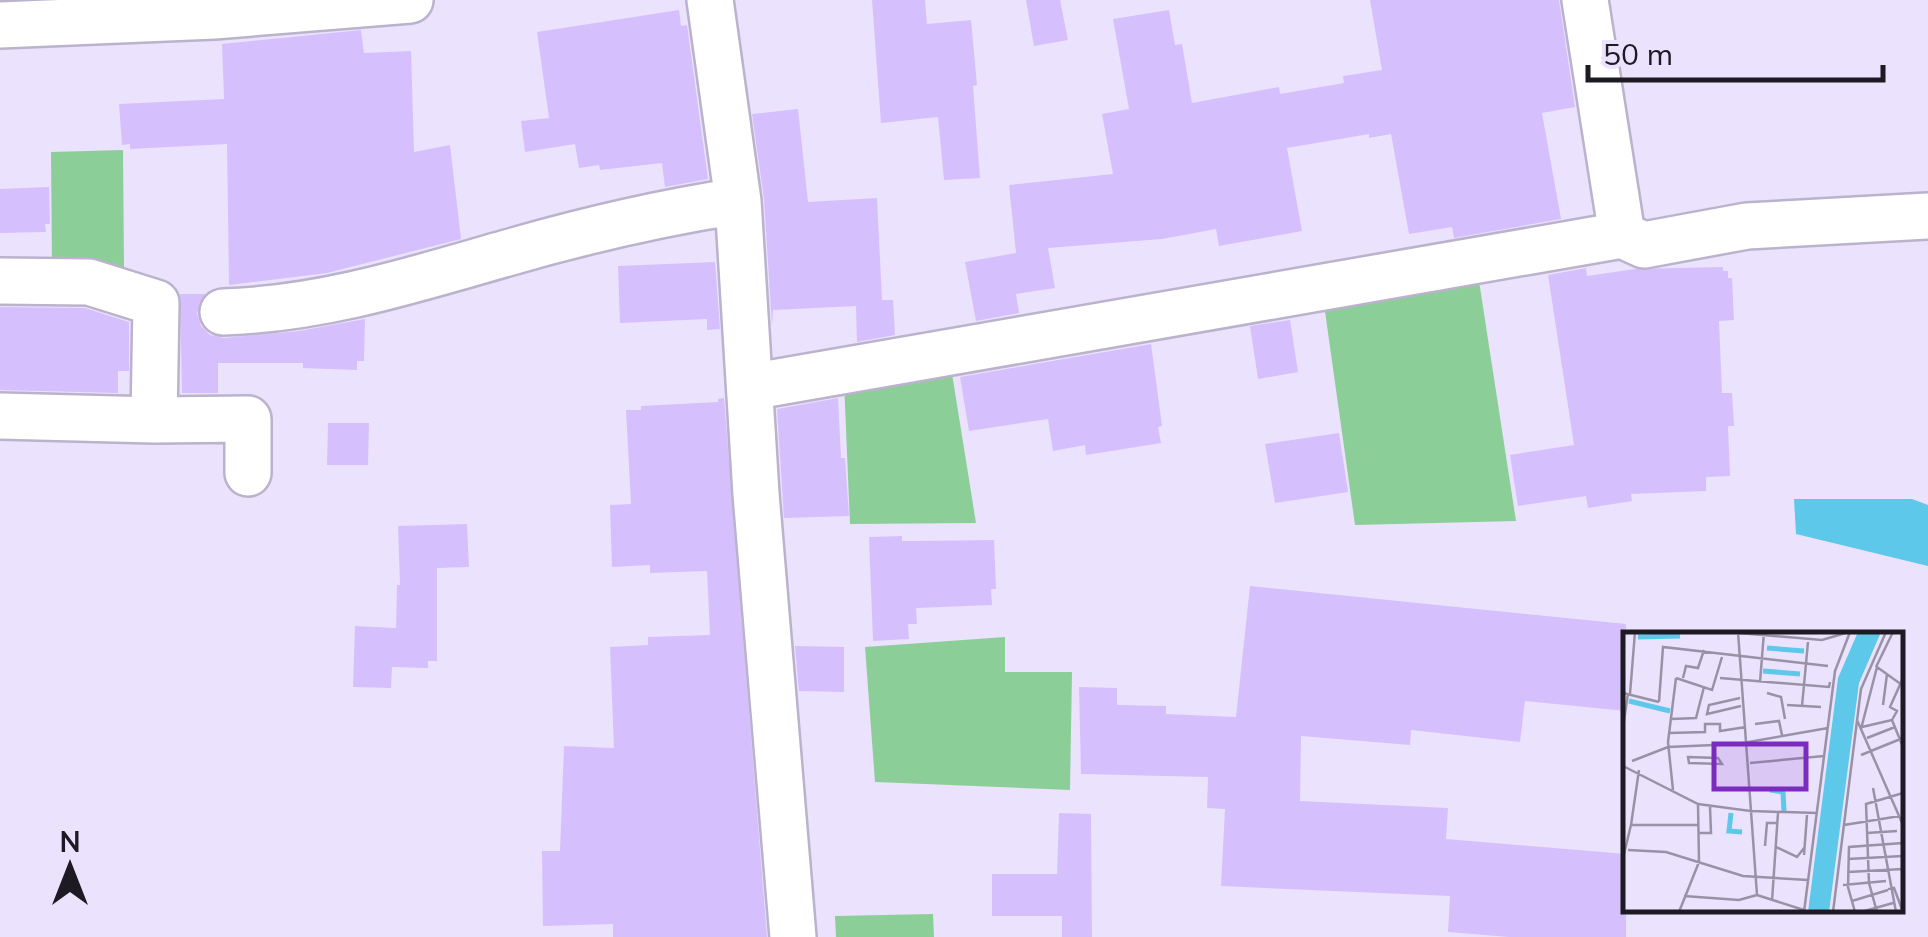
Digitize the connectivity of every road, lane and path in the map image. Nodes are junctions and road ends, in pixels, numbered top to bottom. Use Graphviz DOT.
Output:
graph roads {
  1 [pos="410,0"];
  2 [pos="710,0"];
  3 [pos="1585,0"];
  4 [pos="0,24"];
  5 [pos="738,201"];
  6 [pos="1928,216"];
  7 [pos="1622,235"];
  8 [pos="0,282"];
  9 [pos="223,312"];
  10 [pos="750,387"];
  11 [pos="0,416"];
  12 [pos="154,420"];
  13 [pos="248,473"];
  14 [pos="793,937"];
  1 -- 4 [label="street"];
  2 -- 5 [label="street"];
  3 -- 7 [label="street"];
  5 -- 9 [label="street"];
  5 -- 10 [label="street"];
  6 -- 7 [label="street"];
  7 -- 10 [label="street"];
  8 -- 12 [label="street"];
  10 -- 14 [label="street"];
  11 -- 12 [label="street"];
  12 -- 13 [label="street"];
}
